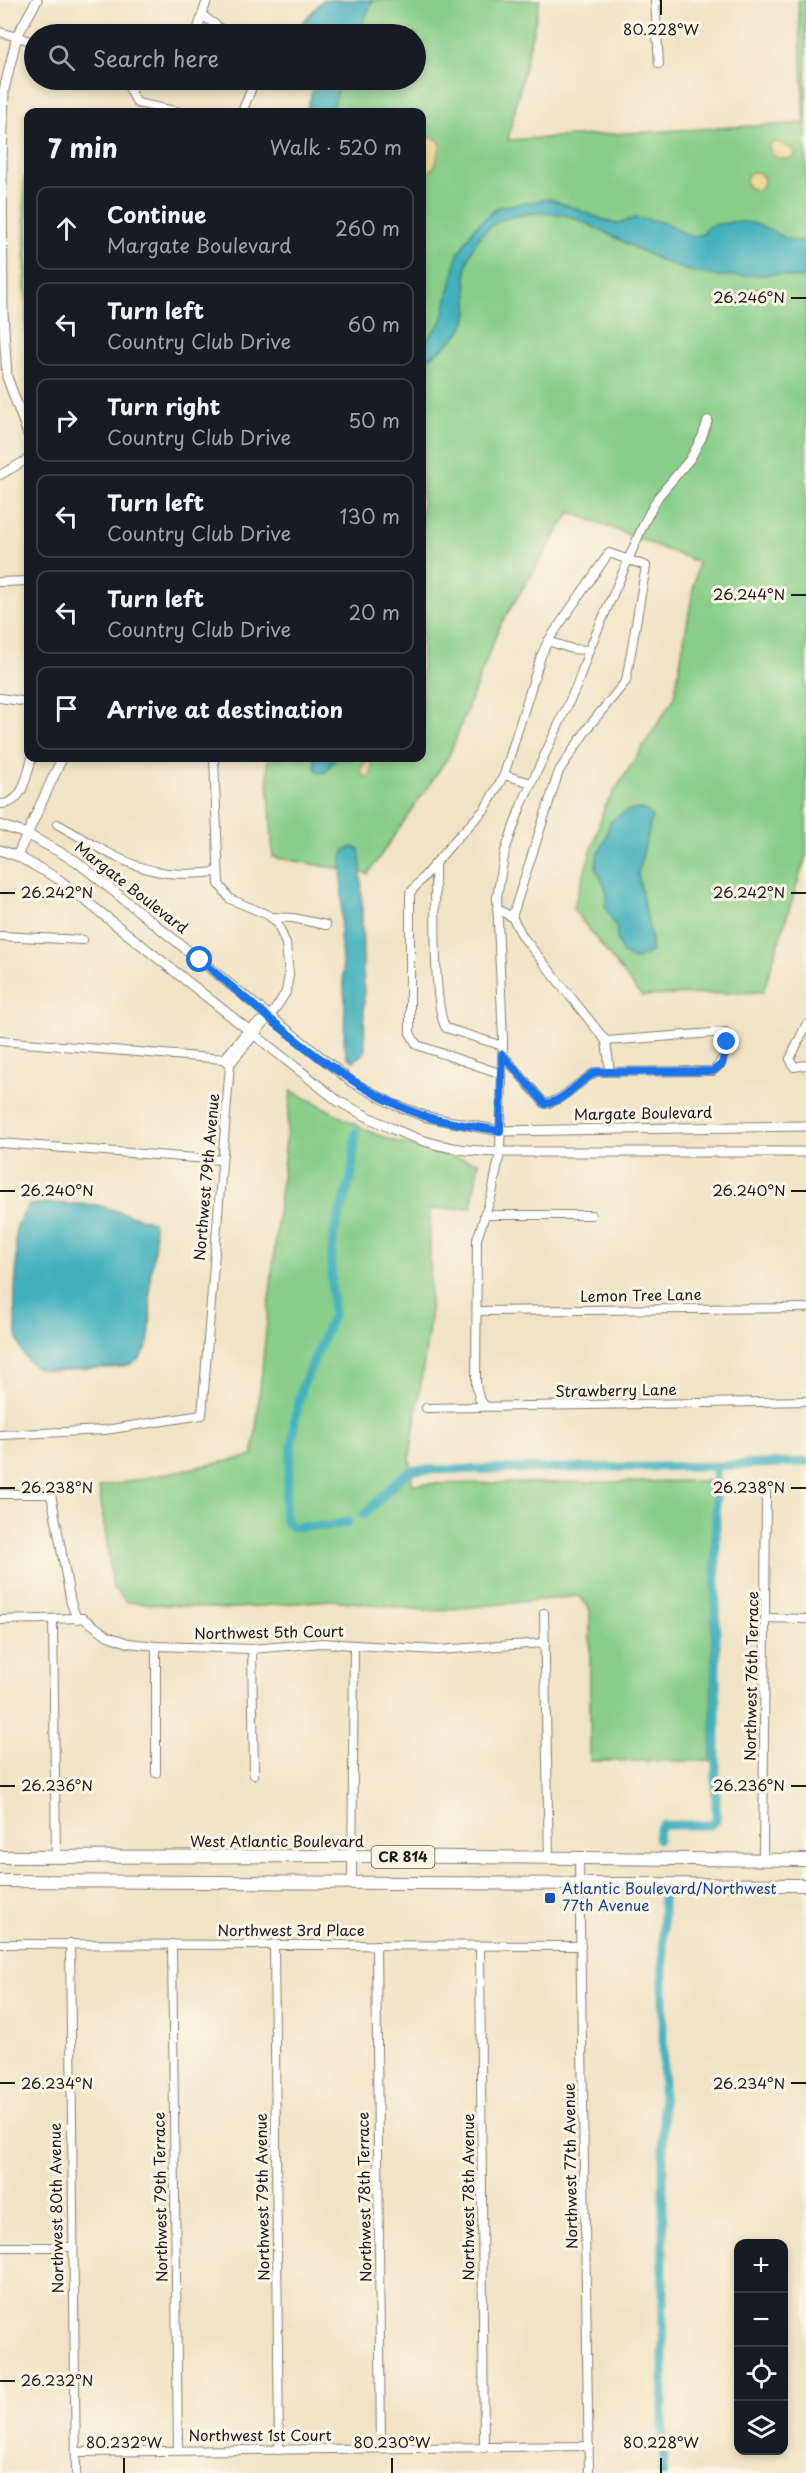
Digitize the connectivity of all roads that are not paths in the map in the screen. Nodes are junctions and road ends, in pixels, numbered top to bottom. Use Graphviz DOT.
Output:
graph roads {
  1 [pos="37,0"];
  2 [pos="207,0"];
  3 [pos="655,0"];
  4 [pos="202,15"];
  5 [pos="199,24"];
  6 [pos="214,24"];
  7 [pos="0,32"];
  8 [pos="17,36"];
  9 [pos="24,38"];
  10 [pos="659,64"];
  11 [pos="130,90"];
  12 [pos="251,90"];
  13 [pos="136,101"];
  14 [pos="135,108"];
  15 [pos="163,108"];
  16 [pos="244,108"];
  17 [pos="2,123"];
  18 [pos="1,229"];
  19 [pos="4,377"];
  20 [pos="708,420"];
  21 [pos="24,424"];
  22 [pos="24,461"];
  23 [pos="0,475"];
  24 [pos="629,560"];
  25 [pos="0,582"];
  26 [pos="24,582"];
  27 [pos="548,641"];
  28 [pos="589,650"];
  29 [pos="0,698"];
  30 [pos="24,701"];
  31 [pos="31,762"];
  32 [pos="60,762"];
  33 [pos="214,762"];
  34 [pos="504,775"];
  35 [pos="532,783"];
  36 [pos="0,804"];
  37 [pos="57,824"];
  38 [pos="0,825"];
  39 [pos="27,834"];
  40 [pos="0,850"];
  41 [pos="17,856"];
  42 [pos="435,865"];
  43 [pos="218,872"];
  44 [pos="497,909"];
  45 [pos="271,917"];
  46 [pos="512,917"];
  47 [pos="326,925"];
  48 [pos="0,936"];
  49 [pos="83,940"];
  50 [pos="268,1016"];
  51 [pos="806,1025"];
  52 [pos="251,1033"];
  53 [pos="0,1041"];
  54 [pos="606,1041"];
  55 [pos="502,1050"];
  56 [pos="227,1061"];
  57 [pos="806,1065"];
  58 [pos="610,1072"];
  59 [pos="502,1074"];
  60 [pos="806,1126"];
  61 [pos="500,1131"];
  62 [pos="0,1143"];
  63 [pos="500,1152"];
  64 [pos="806,1152"];
  65 [pos="221,1160"];
  66 [pos="484,1215"];
  67 [pos="591,1215"];
  68 [pos="806,1308"];
  69 [pos="477,1311"];
  70 [pos="806,1401"];
  71 [pos="485,1407"];
  72 [pos="426,1408"];
  73 [pos="0,1435"];
  74 [pos="766,1493"];
  75 [pos="0,1494"];
  76 [pos="544,1613"];
  77 [pos="76,1618"];
  78 [pos="766,1618"];
  79 [pos="806,1618"];
  80 [pos="0,1620"];
  81 [pos="53,1620"];
  82 [pos="545,1643"];
  83 [pos="354,1645"];
  84 [pos="156,1646"];
  85 [pos="252,1649"];
  86 [pos="156,1773"];
  87 [pos="254,1775"];
  88 [pos="352,1856"];
  89 [pos="0,1857"];
  90 [pos="56,1858"];
  91 [pos="549,1858"];
  92 [pos="579,1859"];
  93 [pos="763,1859"];
  94 [pos="806,1860"];
  95 [pos="0,1881"];
  96 [pos="579,1883"];
  97 [pos="352,1884"];
  98 [pos="806,1885"];
  99 [pos="70,1943"];
  100 [pos="0,1944"];
  101 [pos="172,1944"];
  102 [pos="274,1944"];
  103 [pos="376,1945"];
  104 [pos="480,1946"];
  105 [pos="581,1946"];
  106 [pos="0,2247"];
  107 [pos="72,2247"];
  108 [pos="589,2446"];
  109 [pos="381,2448"];
  110 [pos="484,2448"];
  111 [pos="178,2450"];
  112 [pos="279,2450"];
  113 [pos="76,2452"];
  114 [pos="76,2473"];
  115 [pos="589,2473"];
  1 -- 8 [label="street"];
  2 -- 4 [label="street"];
  3 -- 10 [label="street"];
  4 -- 5 [label="street"];
  4 -- 6 [label="street"];
  7 -- 8 [label="street"];
  8 -- 9 [label="street"];
  8 -- 17 [label="street"];
  11 -- 13 [label="street"];
  12 -- 16 [label="street"];
  13 -- 14 [label="street"];
  13 -- 15 [label="street"];
  17 -- 18 [label="street"];
  18 -- 19 [label="street"];
  19 -- 21 [label="street"];
  20 -- 24 [label="street"];
  22 -- 23 [label="street"];
  24 -- 27 [label="street"];
  24 -- 28 [label="street"];
  24 -- 46 [label="street"];
  25 -- 26 [label="street"];
  27 -- 28 [label="street"];
  27 -- 34 [label="street"];
  28 -- 35 [label="street"];
  29 -- 30 [label="street"];
  31 -- 36 [label="street"];
  32 -- 39 [label="street"];
  33 -- 43 [label="street"];
  34 -- 35 [label="street"];
  34 -- 42 [label="street"];
  35 -- 44 [label="street"];
  37 -- 43 [label="street, Margate Boulevard"];
  38 -- 39 [label="street, Margate Boulevard"];
  39 -- 41 [label="street"];
  39 -- 50 [label="street, Margate Boulevard"];
  40 -- 41 [label="street"];
  41 -- 52 [label="street"];
  42 -- 55 [label="street"];
  42 -- 59 [label="street"];
  43 -- 45 [label="street"];
  44 -- 46 [label="street"];
  44 -- 55 [label="street"];
  45 -- 47 [label="street"];
  45 -- 50 [label="street"];
  46 -- 54 [label="street"];
  48 -- 49 [label="street"];
  50 -- 52 [label="street"];
  50 -- 61 [label="street, Margate Boulevard"];
  51 -- 57 [label="street"];
  52 -- 56 [label="street"];
  52 -- 63 [label="street"];
  53 -- 56 [label="street"];
  54 -- 58 [label="street"];
  54 -- 58 [label="street"];
  55 -- 58 [label="street"];
  55 -- 59 [label="street"];
  56 -- 65 [label="street, Northwest 79th Avenue"];
  59 -- 61 [label="street"];
  60 -- 61 [label="street, Margate Boulevard"];
  61 -- 63 [label="street"];
  62 -- 65 [label="street"];
  63 -- 64 [label="street"];
  63 -- 66 [label="street"];
  65 -- 73 [label="street, Northwest 79th Avenue"];
  66 -- 67 [label="street"];
  66 -- 69 [label="street"];
  68 -- 69 [label="street, Lemon Tree Lane"];
  69 -- 71 [label="street"];
  70 -- 71 [label="street, Strawberry Lane"];
  71 -- 72 [label="street, Strawberry Lane"];
  74 -- 78 [label="street, Northwest 76th Terrace"];
  75 -- 77 [label="street"];
  76 -- 82 [label="street"];
  77 -- 81 [label="street"];
  77 -- 84 [label="street, Northwest 5th Court"];
  78 -- 79 [label="street"];
  78 -- 93 [label="street, Northwest 76th Terrace"];
  80 -- 81 [label="street"];
  81 -- 90 [label="street"];
  82 -- 83 [label="street, Northwest 5th Court"];
  82 -- 91 [label="street"];
  83 -- 85 [label="street, Northwest 5th Court"];
  83 -- 88 [label="street"];
  84 -- 85 [label="street, Northwest 5th Court"];
  84 -- 86 [label="street"];
  85 -- 87 [label="street"];
  88 -- 90 [label="main road, West Atlantic Boulevard / CR 814"];
  88 -- 91 [label="main road, West Atlantic Boulevard / CR 814"];
  88 -- 97 [label="street"];
  89 -- 90 [label="main road, West Atlantic Boulevard / CR 814"];
  91 -- 92 [label="main road, West Atlantic Boulevard / CR 814"];
  92 -- 93 [label="main road, West Atlantic Boulevard / CR 814"];
  92 -- 96 [label="street, Northwest 77th Avenue"];
  93 -- 94 [label="main road, West Atlantic Boulevard / CR 814"];
  95 -- 97 [label="main road, CR 814"];
  96 -- 97 [label="main road, CR 814"];
  96 -- 98 [label="main road, CR 814"];
  96 -- 105 [label="street, Northwest 77th Avenue"];
  99 -- 100 [label="street, Northwest 3rd Place"];
  99 -- 101 [label="street, Northwest 3rd Place"];
  99 -- 107 [label="street, Northwest 80th Avenue"];
  101 -- 102 [label="street, Northwest 3rd Place"];
  101 -- 111 [label="street, Northwest 79th Terrace"];
  102 -- 103 [label="street, Northwest 3rd Place"];
  102 -- 112 [label="street, Northwest 79th Avenue"];
  103 -- 104 [label="street, Northwest 3rd Place"];
  103 -- 109 [label="street, Northwest 78th Terrace"];
  104 -- 105 [label="street, Northwest 3rd Place"];
  104 -- 110 [label="street, Northwest 78th Avenue"];
  105 -- 108 [label="street, Northwest 77th Avenue"];
  106 -- 107 [label="street"];
  107 -- 113 [label="street, Northwest 80th Avenue"];
  108 -- 110 [label="street, Northwest 1st Court"];
  108 -- 115 [label="street, Northwest 77th Avenue"];
  109 -- 110 [label="street, Northwest 1st Court"];
  109 -- 112 [label="street, Northwest 1st Court"];
  111 -- 112 [label="street, Northwest 1st Court"];
  111 -- 113 [label="street, Northwest 1st Court"];
  113 -- 114 [label="street, Northwest 80th Avenue"];
}
